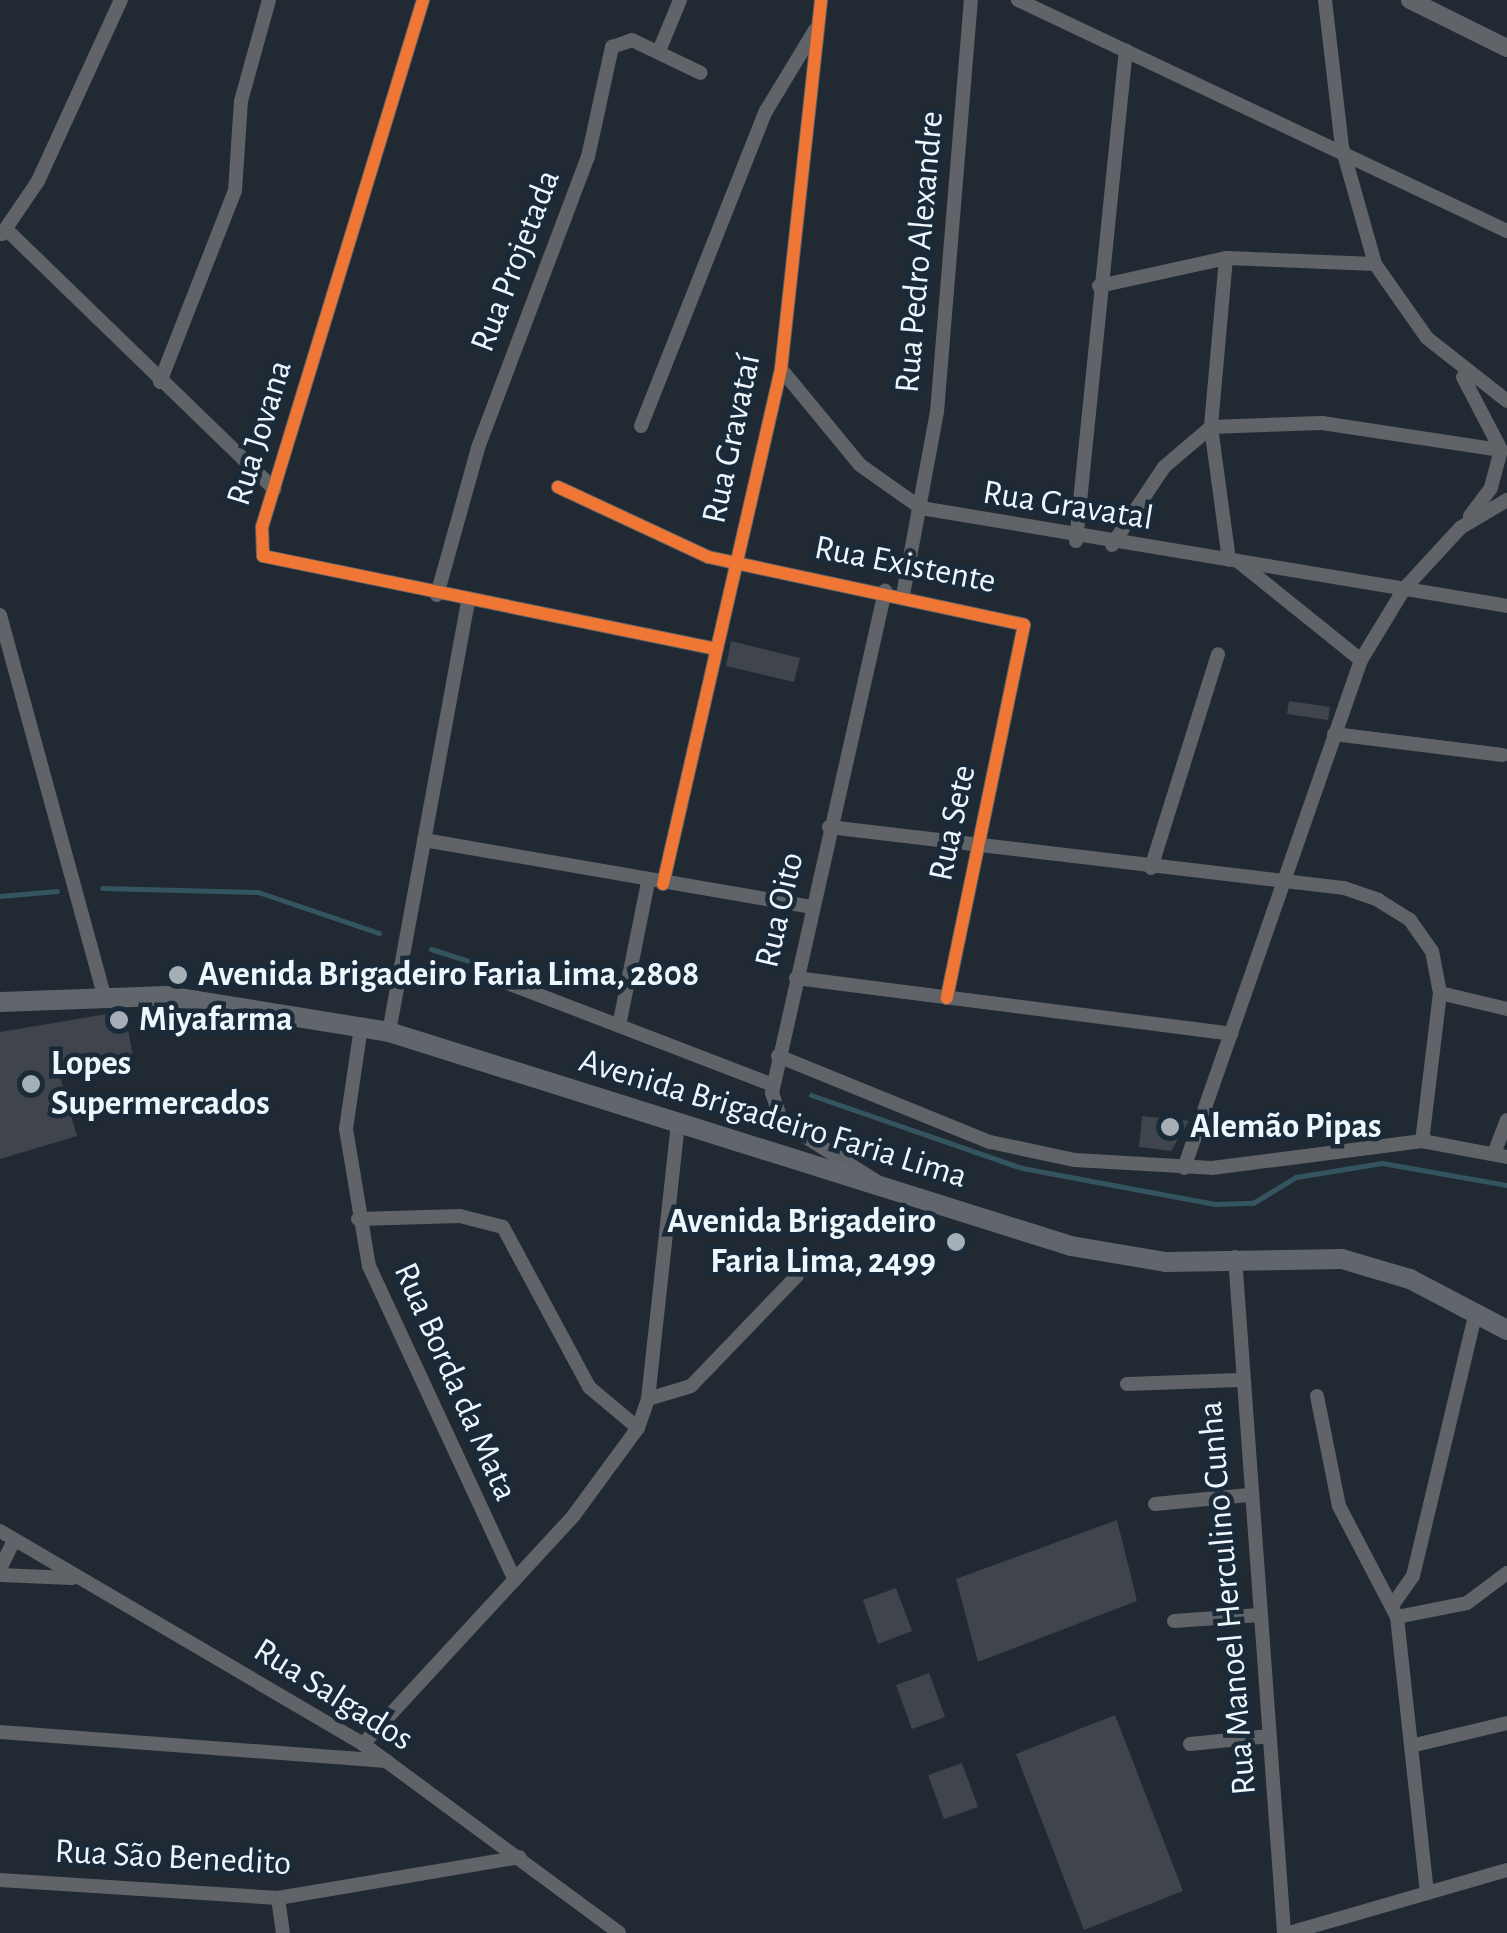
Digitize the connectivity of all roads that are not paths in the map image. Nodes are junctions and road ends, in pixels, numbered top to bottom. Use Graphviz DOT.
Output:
graph roads {
  1 [pos="121,0"];
  2 [pos="270,0"];
  3 [pos="423,0"];
  4 [pos="680,0"];
  5 [pos="821,0"];
  6 [pos="970,0"];
  7 [pos="1018,0"];
  8 [pos="1325,0"];
  9 [pos="1410,0"];
  10 [pos="818,25"];
  11 [pos="1507,48"];
  12 [pos="659,50"];
  13 [pos="1126,51"];
  14 [pos="701,73"];
  15 [pos="1342,147"];
  16 [pos="1507,230"];
  17 [pos="4,233"];
  18 [pos="1226,258"];
  19 [pos="1376,264"];
  20 [pos="1099,286"];
  21 [pos="1455,367"];
  22 [pos="780,369"];
  23 [pos="160,382"];
  24 [pos="1507,401"];
  25 [pos="641,426"];
  26 [pos="1211,427"];
  27 [pos="1500,450"];
  28 [pos="558,487"];
  29 [pos="274,489"];
  30 [pos="1507,500"];
  31 [pos="920,508"];
  32 [pos="1460,528"];
  33 [pos="1076,540"];
  34 [pos="1112,546"];
  35 [pos="1234,561"];
  36 [pos="736,564"];
  37 [pos="1404,589"];
  38 [pos="885,591"];
  39 [pos="904,595"];
  40 [pos="437,596"];
  41 [pos="468,601"];
  42 [pos="1507,606"];
  43 [pos="0,614"];
  44 [pos="715,649"];
  45 [pos="1218,654"];
  46 [pos="1361,660"];
  47 [pos="1020,662"];
  48 [pos="1334,734"];
  49 [pos="1504,755"];
  50 [pos="829,827"];
  51 [pos="424,840"];
  52 [pos="979,843"];
  53 [pos="1152,868"];
  54 [pos="1283,882"];
  55 [pos="656,883"];
  56 [pos="811,907"];
  57 [pos="796,978"];
  58 [pos="505,982"];
  59 [pos="102,992"];
  60 [pos="1440,993"];
  61 [pos="947,998"];
  62 [pos="3,1003"];
  63 [pos="1507,1008"];
  64 [pos="619,1026"];
  65 [pos="361,1027"];
  66 [pos="389,1032"];
  67 [pos="1231,1034"];
  68 [pos="778,1056"];
  69 [pos="772,1085"];
  70 [pos="1507,1120"];
  71 [pos="678,1124"];
  72 [pos="1422,1141"];
  73 [pos="1501,1154"];
  74 [pos="1184,1168"];
  75 [pos="882,1190"];
  76 [pos="358,1219"];
  77 [pos="1235,1257"];
  78 [pos="798,1276"];
  79 [pos="1476,1312"];
  80 [pos="1507,1330"];
  81 [pos="1240,1380"];
  82 [pos="1127,1384"];
  83 [pos="1316,1396"];
  84 [pos="648,1398"];
  85 [pos="638,1428"];
  86 [pos="1249,1495"];
  87 [pos="1155,1504"];
  88 [pos="0,1531"];
  89 [pos="14,1540"];
  90 [pos="0,1572"];
  91 [pos="1507,1573"];
  92 [pos="78,1578"];
  93 [pos="515,1580"];
  94 [pos="1395,1610"];
  95 [pos="1260,1615"];
  96 [pos="1174,1621"];
  97 [pos="1507,1723"];
  98 [pos="0,1732"];
  99 [pos="1270,1736"];
  100 [pos="363,1744"];
  101 [pos="1190,1744"];
  102 [pos="1414,1744"];
  103 [pos="388,1761"];
  104 [pos="520,1857"];
  105 [pos="1507,1870"];
  106 [pos="0,1880"];
  107 [pos="1427,1893"];
  108 [pos="278,1898"];
  109 [pos="283,1933"];
  110 [pos="619,1933"];
  111 [pos="1286,1933"];
  1 -- 17 [label="street"];
  2 -- 23 [label="street"];
  3 -- 29 [label="street, Rua Jovana"];
  4 -- 12 [label="street"];
  5 -- 10 [label="street, Rua Gravataí"];
  6 -- 31 [label="street, Rua Pedro Alexandre"];
  7 -- 13 [label="street"];
  8 -- 15 [label="street"];
  9 -- 11 [label="street"];
  10 -- 22 [label="street, Rua Gravataí"];
  10 -- 25 [label="street"];
  12 -- 14 [label="street"];
  12 -- 40 [label="street, Rua Projetada"];
  13 -- 15 [label="street"];
  13 -- 20 [label="street"];
  15 -- 16 [label="street"];
  15 -- 19 [label="street"];
  17 -- 23 [label="street"];
  18 -- 19 [label="street"];
  18 -- 20 [label="street"];
  18 -- 26 [label="street"];
  19 -- 21 [label="street"];
  20 -- 33 [label="street"];
  21 -- 24 [label="street"];
  21 -- 27 [label="street"];
  22 -- 31 [label="street, Rua Gravatal"];
  22 -- 36 [label="street, Rua Gravataí"];
  23 -- 29 [label="street"];
  26 -- 27 [label="street"];
  26 -- 34 [label="street"];
  26 -- 35 [label="street"];
  27 -- 32 [label="street"];
  28 -- 36 [label="street, Rua Existente"];
  29 -- 40 [label="street, Rua Jovana"];
  30 -- 32 [label="street"];
  31 -- 33 [label="street, Rua Gravatal"];
  31 -- 39 [label="street"];
  32 -- 37 [label="street"];
  33 -- 34 [label="street, Rua Gravatal"];
  34 -- 35 [label="street, Rua Gravatal"];
  35 -- 37 [label="street, Rua Gravatal"];
  35 -- 46 [label="street"];
  36 -- 38 [label="street, Rua Existente"];
  36 -- 44 [label="street, Rua Gravataí"];
  37 -- 42 [label="street, Rua Gravatal"];
  37 -- 46 [label="street"];
  38 -- 39 [label="street, Rua Existente"];
  38 -- 50 [label="street, Rua Oito"];
  39 -- 47 [label="street, Rua Existente"];
  40 -- 41 [label="street, Rua Jovana"];
  41 -- 44 [label="street, Rua Jovana"];
  41 -- 51 [label="street"];
  43 -- 59 [label="street"];
  44 -- 55 [label="street, Rua Gravataí"];
  45 -- 53 [label="street"];
  46 -- 48 [label="street"];
  47 -- 52 [label="street, Rua Sete"];
  48 -- 49 [label="street"];
  48 -- 54 [label="street"];
  50 -- 52 [label="street"];
  50 -- 56 [label="street, Rua Oito"];
  51 -- 55 [label="street"];
  51 -- 66 [label="street"];
  52 -- 53 [label="street"];
  52 -- 61 [label="street, Rua Sete"];
  53 -- 54 [label="street"];
  54 -- 60 [label="street"];
  54 -- 67 [label="street"];
  55 -- 56 [label="street"];
  55 -- 64 [label="street, Rua Gravataí"];
  56 -- 57 [label="street, Rua Oito"];
  57 -- 61 [label="street"];
  57 -- 68 [label="street, Rua Oito"];
  58 -- 64 [label="street"];
  59 -- 62 [label="main road, Avenida Brigadeiro Faria Lima"];
  59 -- 65 [label="main road, Avenida Brigadeiro Faria Lima"];
  60 -- 63 [label="street"];
  60 -- 72 [label="street"];
  61 -- 67 [label="street"];
  64 -- 69 [label="street"];
  65 -- 66 [label="main road, Avenida Brigadeiro Faria Lima"];
  65 -- 76 [label="street, Rua Borda da Mata"];
  66 -- 71 [label="main road, Avenida Brigadeiro Faria Lima"];
  67 -- 74 [label="street"];
  68 -- 69 [label="street, Rua Oito"];
  68 -- 74 [label="street"];
  69 -- 75 [label="street"];
  70 -- 73 [label="street"];
  71 -- 75 [label="main road, Avenida Brigadeiro Faria Lima"];
  71 -- 84 [label="street"];
  72 -- 73 [label="street"];
  72 -- 74 [label="street"];
  75 -- 77 [label="main road, Avenida Brigadeiro Faria Lima"];
  76 -- 85 [label="street"];
  76 -- 93 [label="street, Rua Borda da Mata"];
  77 -- 79 [label="main road, Avenida Brigadeiro Faria Lima"];
  77 -- 81 [label="street, Rua Manoel Herculino Cunha"];
  78 -- 84 [label="street"];
  79 -- 80 [label="main road, Avenida Brigadeiro Faria Lima"];
  79 -- 94 [label="street"];
  81 -- 82 [label="street"];
  81 -- 86 [label="street, Rua Manoel Herculino Cunha"];
  83 -- 94 [label="street"];
  84 -- 85 [label="street"];
  85 -- 93 [label="street"];
  86 -- 87 [label="street"];
  86 -- 95 [label="street, Rua Manoel Herculino Cunha"];
  88 -- 89 [label="street, Rua Salgados"];
  89 -- 90 [label="street"];
  89 -- 92 [label="street, Rua Salgados"];
  90 -- 92 [label="street"];
  91 -- 94 [label="street"];
  92 -- 100 [label="street, Rua Salgados"];
  93 -- 100 [label="street"];
  94 -- 102 [label="street"];
  95 -- 96 [label="street"];
  95 -- 99 [label="street, Rua Manoel Herculino Cunha"];
  97 -- 102 [label="street"];
  98 -- 103 [label="street"];
  99 -- 101 [label="street"];
  99 -- 111 [label="street, Rua Manoel Herculino Cunha"];
  100 -- 103 [label="street, Rua Salgados"];
  102 -- 107 [label="street"];
  103 -- 104 [label="street, Rua Salgados"];
  104 -- 108 [label="street, Rua São Benedito"];
  104 -- 110 [label="street, Rua Salgados"];
  105 -- 107 [label="street"];
  106 -- 108 [label="street, Rua São Benedito"];
  107 -- 111 [label="street"];
  108 -- 109 [label="street"];
}
